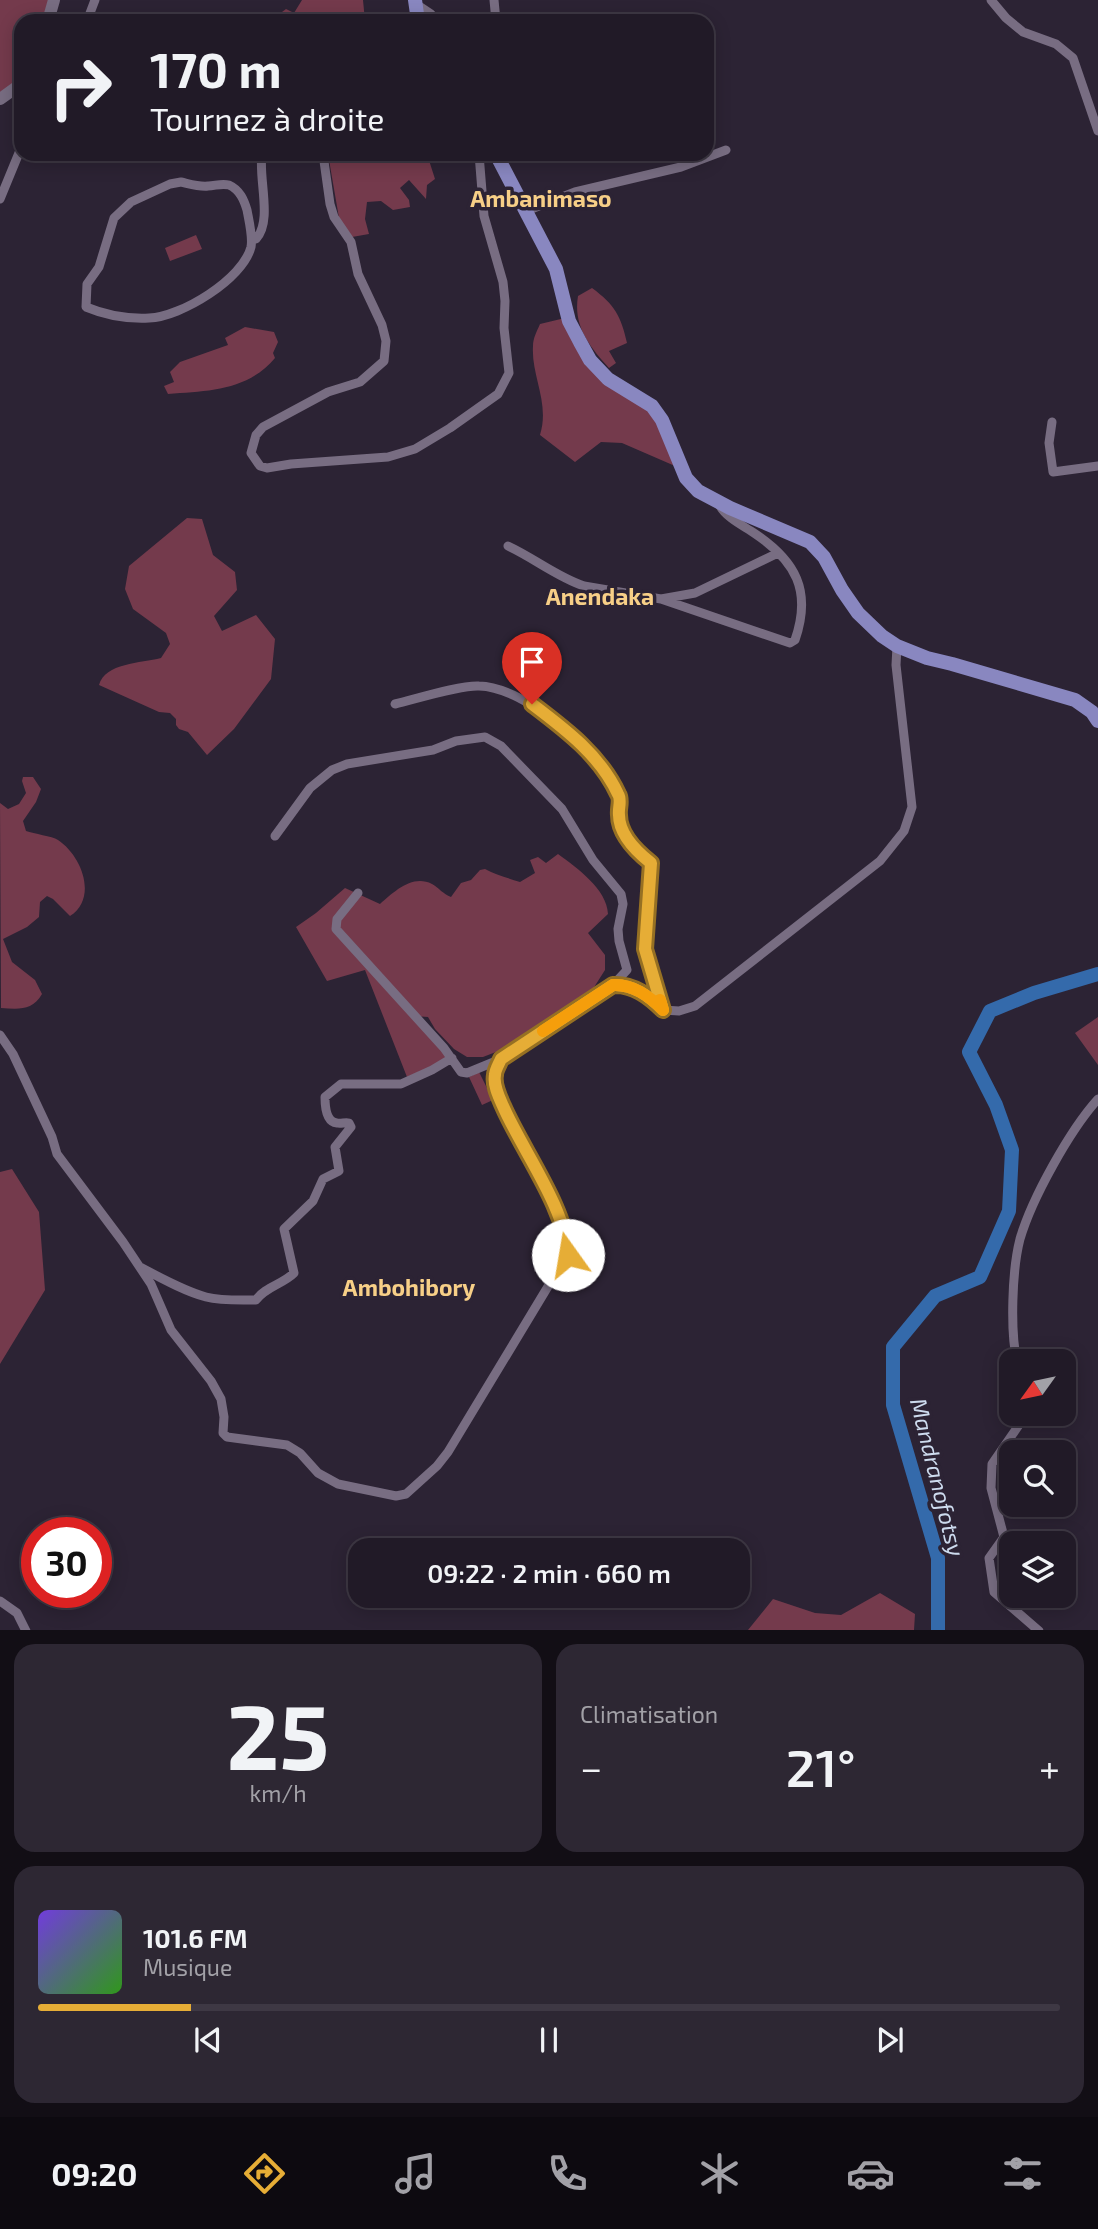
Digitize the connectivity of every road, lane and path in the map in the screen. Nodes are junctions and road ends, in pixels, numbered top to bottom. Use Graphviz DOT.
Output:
graph roads {
  1 [pos="991,0"];
  2 [pos="416,2"];
  3 [pos="430,14"];
  4 [pos="1098,131"];
  5 [pos="726,150"];
  6 [pos="714,155"];
  7 [pos="16,161"];
  8 [pos="262,161"];
  9 [pos="324,161"];
  10 [pos="480,161"];
  11 [pos="500,161"];
  12 [pos="697,161"];
  13 [pos="0,199"];
  14 [pos="526,211"];
  15 [pos="252,238"];
  16 [pos="1052,422"];
  17 [pos="1098,466"];
  18 [pos="718,502"];
  19 [pos="508,546"];
  20 [pos="778,553"];
  21 [pos="661,599"];
  22 [pos="897,646"];
  23 [pos="395,704"];
  24 [pos="1096,713"];
  25 [pos="275,836"];
  26 [pos="358,894"];
  27 [pos="613,985"];
  28 [pos="663,1010"];
  29 [pos="0,1035"];
  30 [pos="452,1058"];
  31 [pos="501,1059"];
  32 [pos="1098,1099"];
  33 [pos="139,1266"];
  34 [pos="1014,1349"];
  35 [pos="1017,1426"];
  36 [pos="0,1601"];
  37 [pos="26,1630"];
  38 [pos="1040,1630"];
  1 -- 4 [label="street"];
  2 -- 3 [label="street"];
  5 -- 6 [label="street"];
  7 -- 13 [label="street"];
  8 -- 15 [label="street"];
  9 -- 10 [label="street"];
  11 -- 14 [label="main road"];
  12 -- 14 [label="street"];
  14 -- 18 [label="main road"];
  15 -- 15 [label="street"];
  16 -- 17 [label="street"];
  18 -- 20 [label="street"];
  18 -- 22 [label="main road"];
  19 -- 21 [label="street"];
  20 -- 21 [label="street"];
  20 -- 21 [label="street"];
  22 -- 24 [label="main road"];
  22 -- 28 [label="street"];
  23 -- 28 [label="street"];
  25 -- 27 [label="street"];
  26 -- 30 [label="street"];
  27 -- 28 [label="street"];
  27 -- 31 [label="street"];
  29 -- 33 [label="street"];
  30 -- 31 [label="street"];
  30 -- 33 [label="street"];
  31 -- 33 [label="street"];
  32 -- 34 [label="street"];
  35 -- 38 [label="street"];
  36 -- 37 [label="street"];
}
